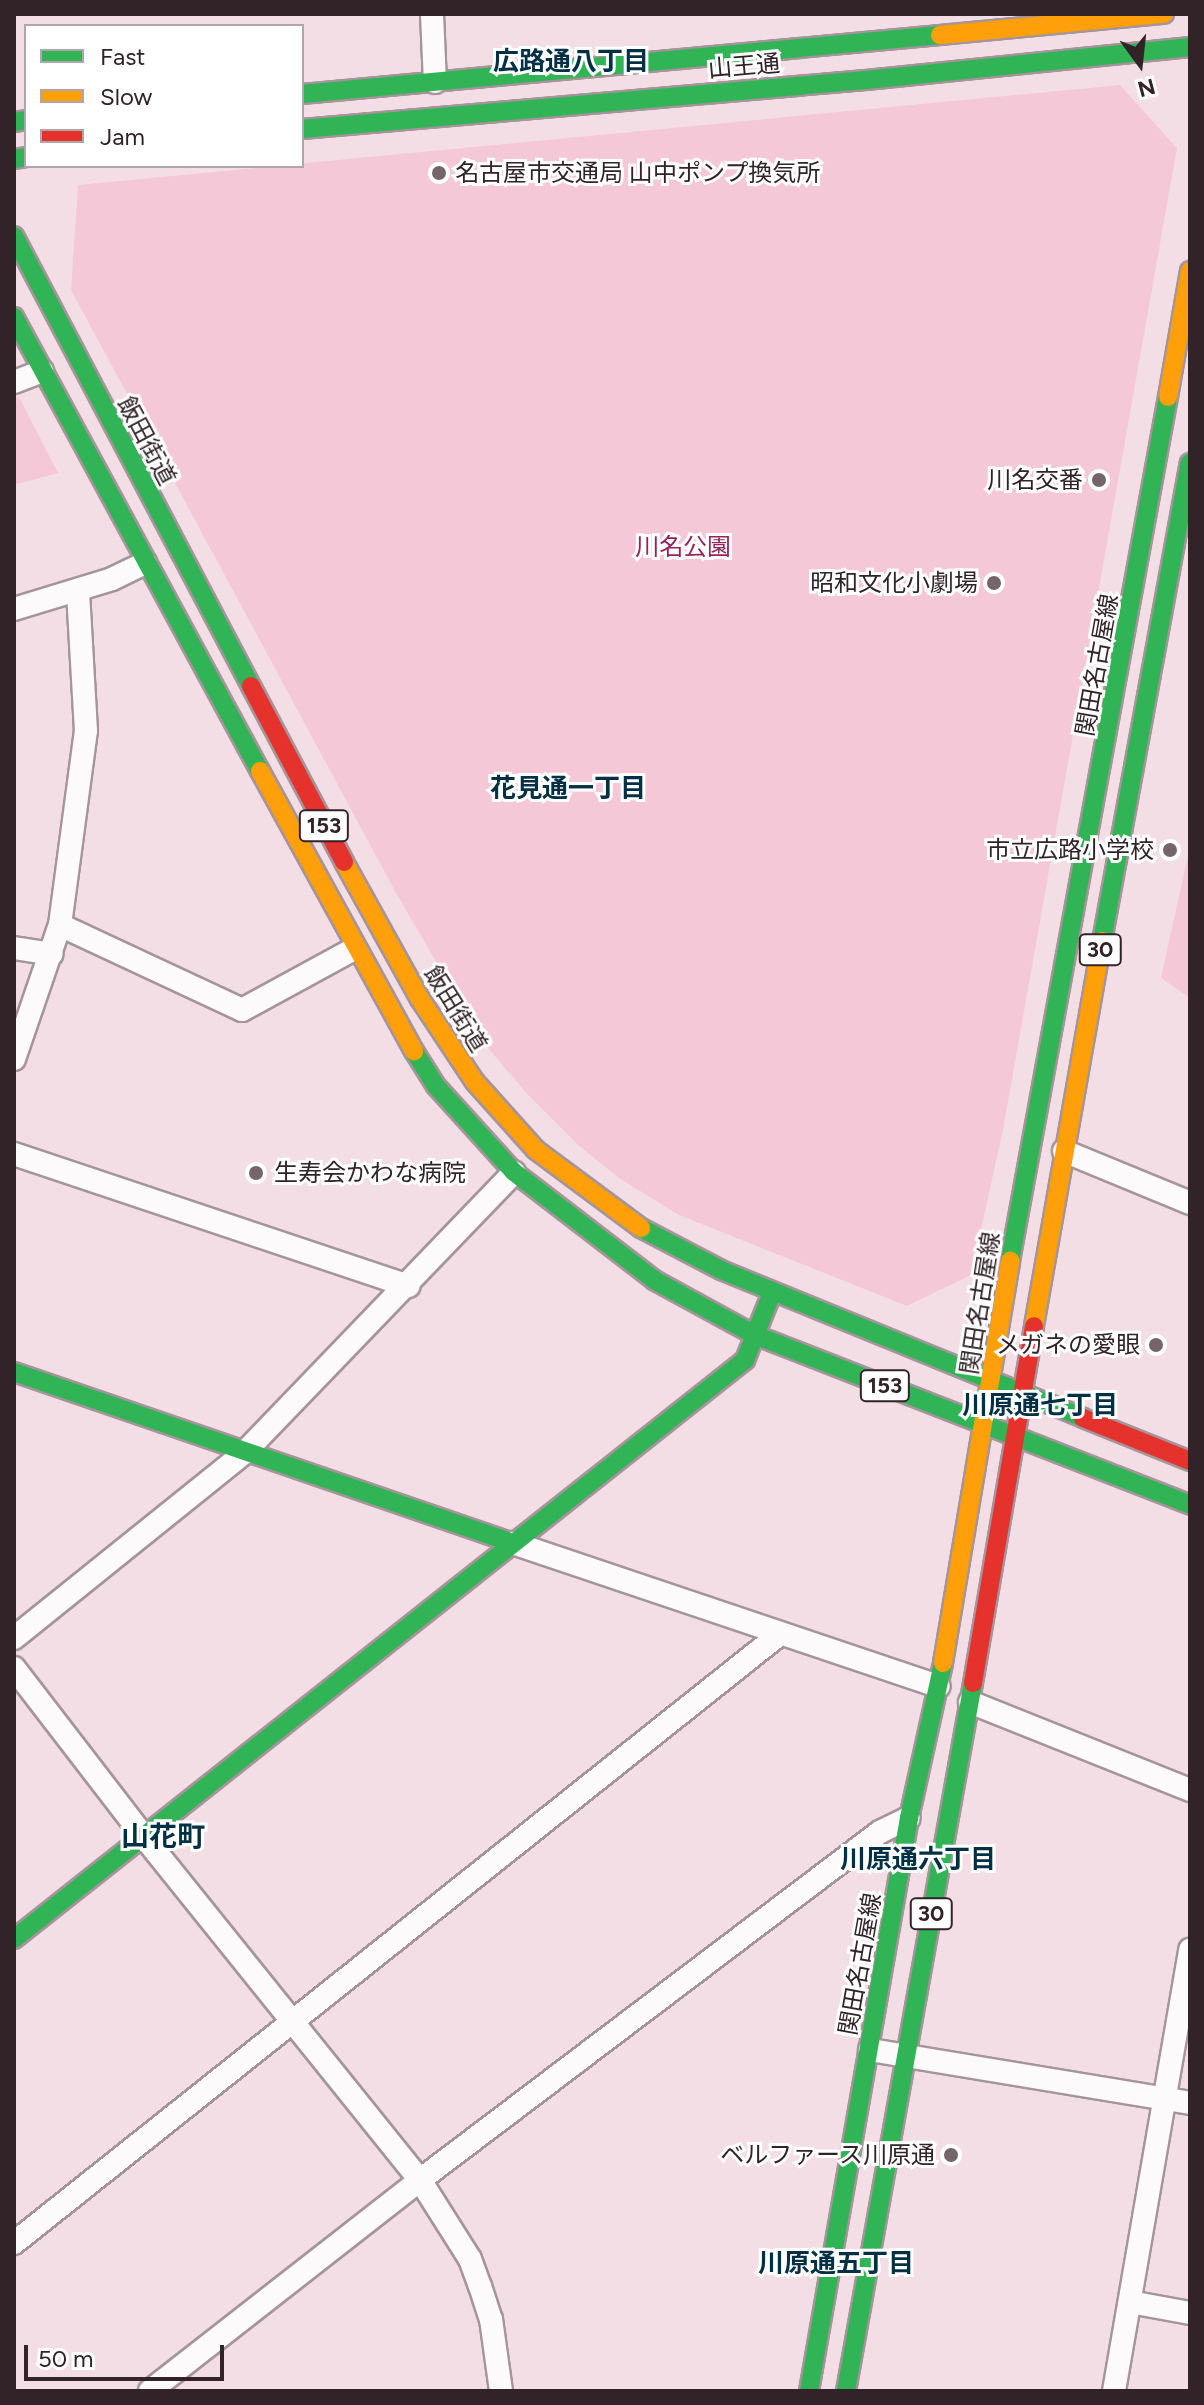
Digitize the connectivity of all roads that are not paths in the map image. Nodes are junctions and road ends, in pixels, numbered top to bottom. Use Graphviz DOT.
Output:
graph roads {
  1 [pos="432,14"];
  2 [pos="1164,14"];
  3 [pos="969,24"];
  4 [pos="1190,47"];
  5 [pos="435,82"];
  6 [pos="304,94"];
  7 [pos="304,129"];
  8 [pos="14,236"];
  9 [pos="1190,271"];
  10 [pos="14,317"];
  11 [pos="42,371"];
  12 [pos="14,382"];
  13 [pos="1190,463"];
  14 [pos="145,563"];
  15 [pos="78,591"];
  16 [pos="14,609"];
  17 [pos="60,925"];
  18 [pos="14,948"];
  19 [pos="354,949"];
  20 [pos="52,954"];
  21 [pos="14,1059"];
  22 [pos="1064,1151"];
  23 [pos="14,1154"];
  24 [pos="514,1172"];
  25 [pos="1190,1203"];
  26 [pos="408,1286"];
  27 [pos="772,1293"];
  28 [pos="755,1335"];
  29 [pos="14,1372"];
  30 [pos="992,1378"];
  31 [pos="1024,1390"];
  32 [pos="985,1425"];
  33 [pos="1016,1437"];
  34 [pos="245,1452"];
  35 [pos="1190,1461"];
  36 [pos="1190,1505"];
  37 [pos="513,1543"];
  38 [pos="780,1634"];
  39 [pos="14,1638"];
  40 [pos="14,1668"];
  41 [pos="939,1686"];
  42 [pos="970,1702"];
  43 [pos="1190,1790"];
  44 [pos="909,1818"];
  45 [pos="144,1837"];
  46 [pos="14,1939"];
  47 [pos="1190,1950"];
  48 [pos="294,2021"];
  49 [pos="870,2050"];
  50 [pos="905,2055"];
  51 [pos="1165,2098"];
  52 [pos="1190,2103"];
  53 [pos="420,2180"];
  54 [pos="14,2243"];
  55 [pos="1130,2302"];
  56 [pos="1190,2313"];
  57 [pos="150,2391"];
  58 [pos="501,2391"];
  59 [pos="809,2391"];
  60 [pos="846,2391"];
  61 [pos="1114,2391"];
  1 -- 5 [label="street"];
  2 -- 3 [label="main road, 山王通"];
  3 -- 5 [label="main road, 山王通"];
  4 -- 7 [label="main road, 山王通"];
  5 -- 6 [label="main road, 山王通"];
  8 -- 27 [label="main road, 飯田街道 / 153"];
  9 -- 30 [label="main road, 関田名古屋線 / 30"];
  10 -- 11 [label="main road, 153"];
  11 -- 12 [label="street"];
  11 -- 14 [label="main road, 153"];
  13 -- 22 [label="main road, 30"];
  14 -- 15 [label="street"];
  14 -- 19 [label="main road, 153"];
  15 -- 16 [label="street"];
  15 -- 17 [label="street"];
  17 -- 19 [label="street"];
  17 -- 20 [label="street"];
  18 -- 20 [label="street"];
  19 -- 24 [label="main road, 153"];
  20 -- 21 [label="street"];
  22 -- 25 [label="street"];
  22 -- 31 [label="main road, 30"];
  23 -- 26 [label="street"];
  24 -- 26 [label="street"];
  24 -- 28 [label="main road, 153"];
  26 -- 34 [label="street"];
  27 -- 28 [label="main road"];
  27 -- 30 [label="main road, 飯田街道 / 153"];
  28 -- 32 [label="main road, 153"];
  28 -- 37 [label="main road"];
  29 -- 34 [label="main road"];
  30 -- 31 [label="main road, 飯田街道 / 153"];
  30 -- 32 [label="main road, 関田名古屋線 / 30"];
  31 -- 33 [label="main road, 30"];
  31 -- 35 [label="main road, 飯田街道 / 153"];
  32 -- 33 [label="main road, 153"];
  32 -- 41 [label="main road, 関田名古屋線 / 30"];
  33 -- 36 [label="main road, 153"];
  33 -- 42 [label="main road, 30"];
  34 -- 37 [label="main road"];
  34 -- 39 [label="street"];
  37 -- 38 [label="street"];
  37 -- 45 [label="main road"];
  38 -- 41 [label="street"];
  38 -- 48 [label="street"];
  40 -- 45 [label="street"];
  41 -- 44 [label="main road, 関田名古屋線 / 30"];
  42 -- 43 [label="street"];
  42 -- 50 [label="main road, 30"];
  44 -- 49 [label="main road, 関田名古屋線 / 30"];
  44 -- 53 [label="street"];
  45 -- 46 [label="main road"];
  45 -- 48 [label="street"];
  47 -- 51 [label="street"];
  48 -- 53 [label="street"];
  48 -- 54 [label="street"];
  49 -- 50 [label="street"];
  49 -- 59 [label="main road, 関田名古屋線 / 30"];
  50 -- 51 [label="street"];
  50 -- 60 [label="main road, 30"];
  51 -- 52 [label="street"];
  51 -- 55 [label="street"];
  53 -- 57 [label="street"];
  53 -- 58 [label="street"];
  55 -- 56 [label="street"];
  55 -- 61 [label="street"];
}
